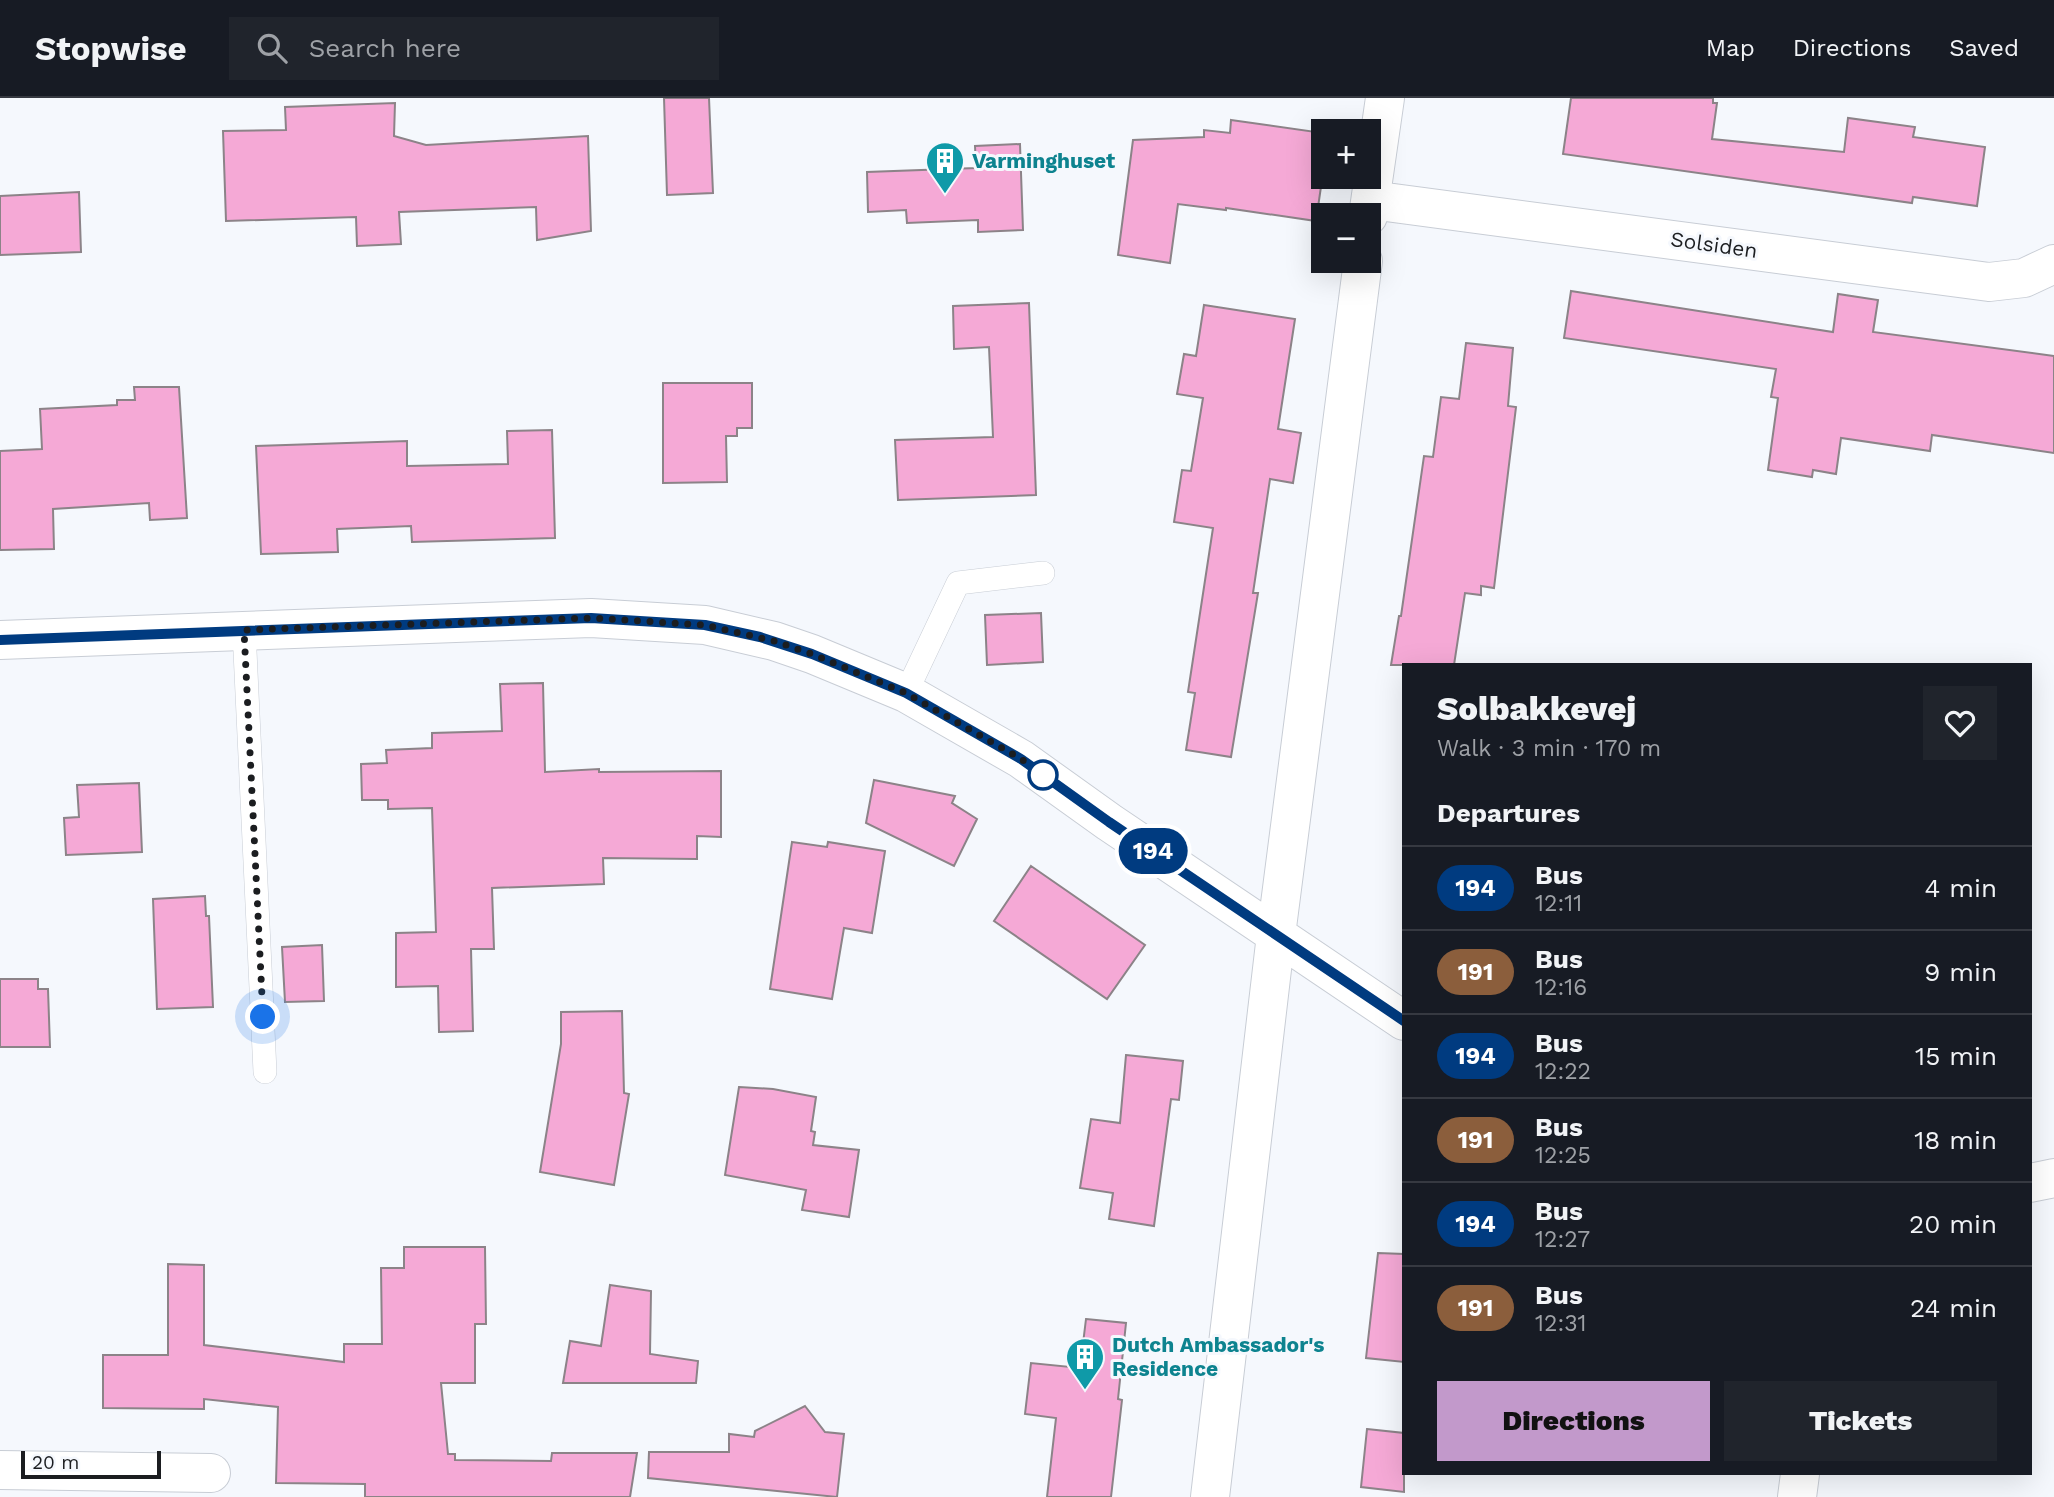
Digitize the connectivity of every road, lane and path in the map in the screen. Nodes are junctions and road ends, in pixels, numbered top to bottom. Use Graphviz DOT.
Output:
graph roads {
  1 [pos="1385,98"];
  2 [pos="1371,203"];
  3 [pos="1381,209"];
  4 [pos="2054,264"];
  5 [pos="1361,273"];
  6 [pos="1043,573"];
  7 [pos="244,630"];
  8 [pos="0,640"];
  9 [pos="906,693"];
  10 [pos="1276,935"];
  11 [pos="1402,1020"];
  12 [pos="265,1072"];
  13 [pos="2054,1178"];
  14 [pos="2032,1183"];
  15 [pos="0,1470"];
  16 [pos="211,1473"];
  17 [pos="1800,1475"];
  18 [pos="1210,1497"];
  19 [pos="1797,1497"];
  1 -- 2 [label="street"];
  3 -- 4 [label="street, Solsiden"];
  5 -- 10 [label="street"];
  6 -- 9 [label="lane"];
  7 -- 8 [label="street"];
  7 -- 9 [label="street"];
  7 -- 12 [label="lane"];
  9 -- 10 [label="street"];
  10 -- 11 [label="street"];
  10 -- 18 [label="street"];
  13 -- 14 [label="street"];
  15 -- 16 [label="street"];
  17 -- 19 [label="street"];
}
